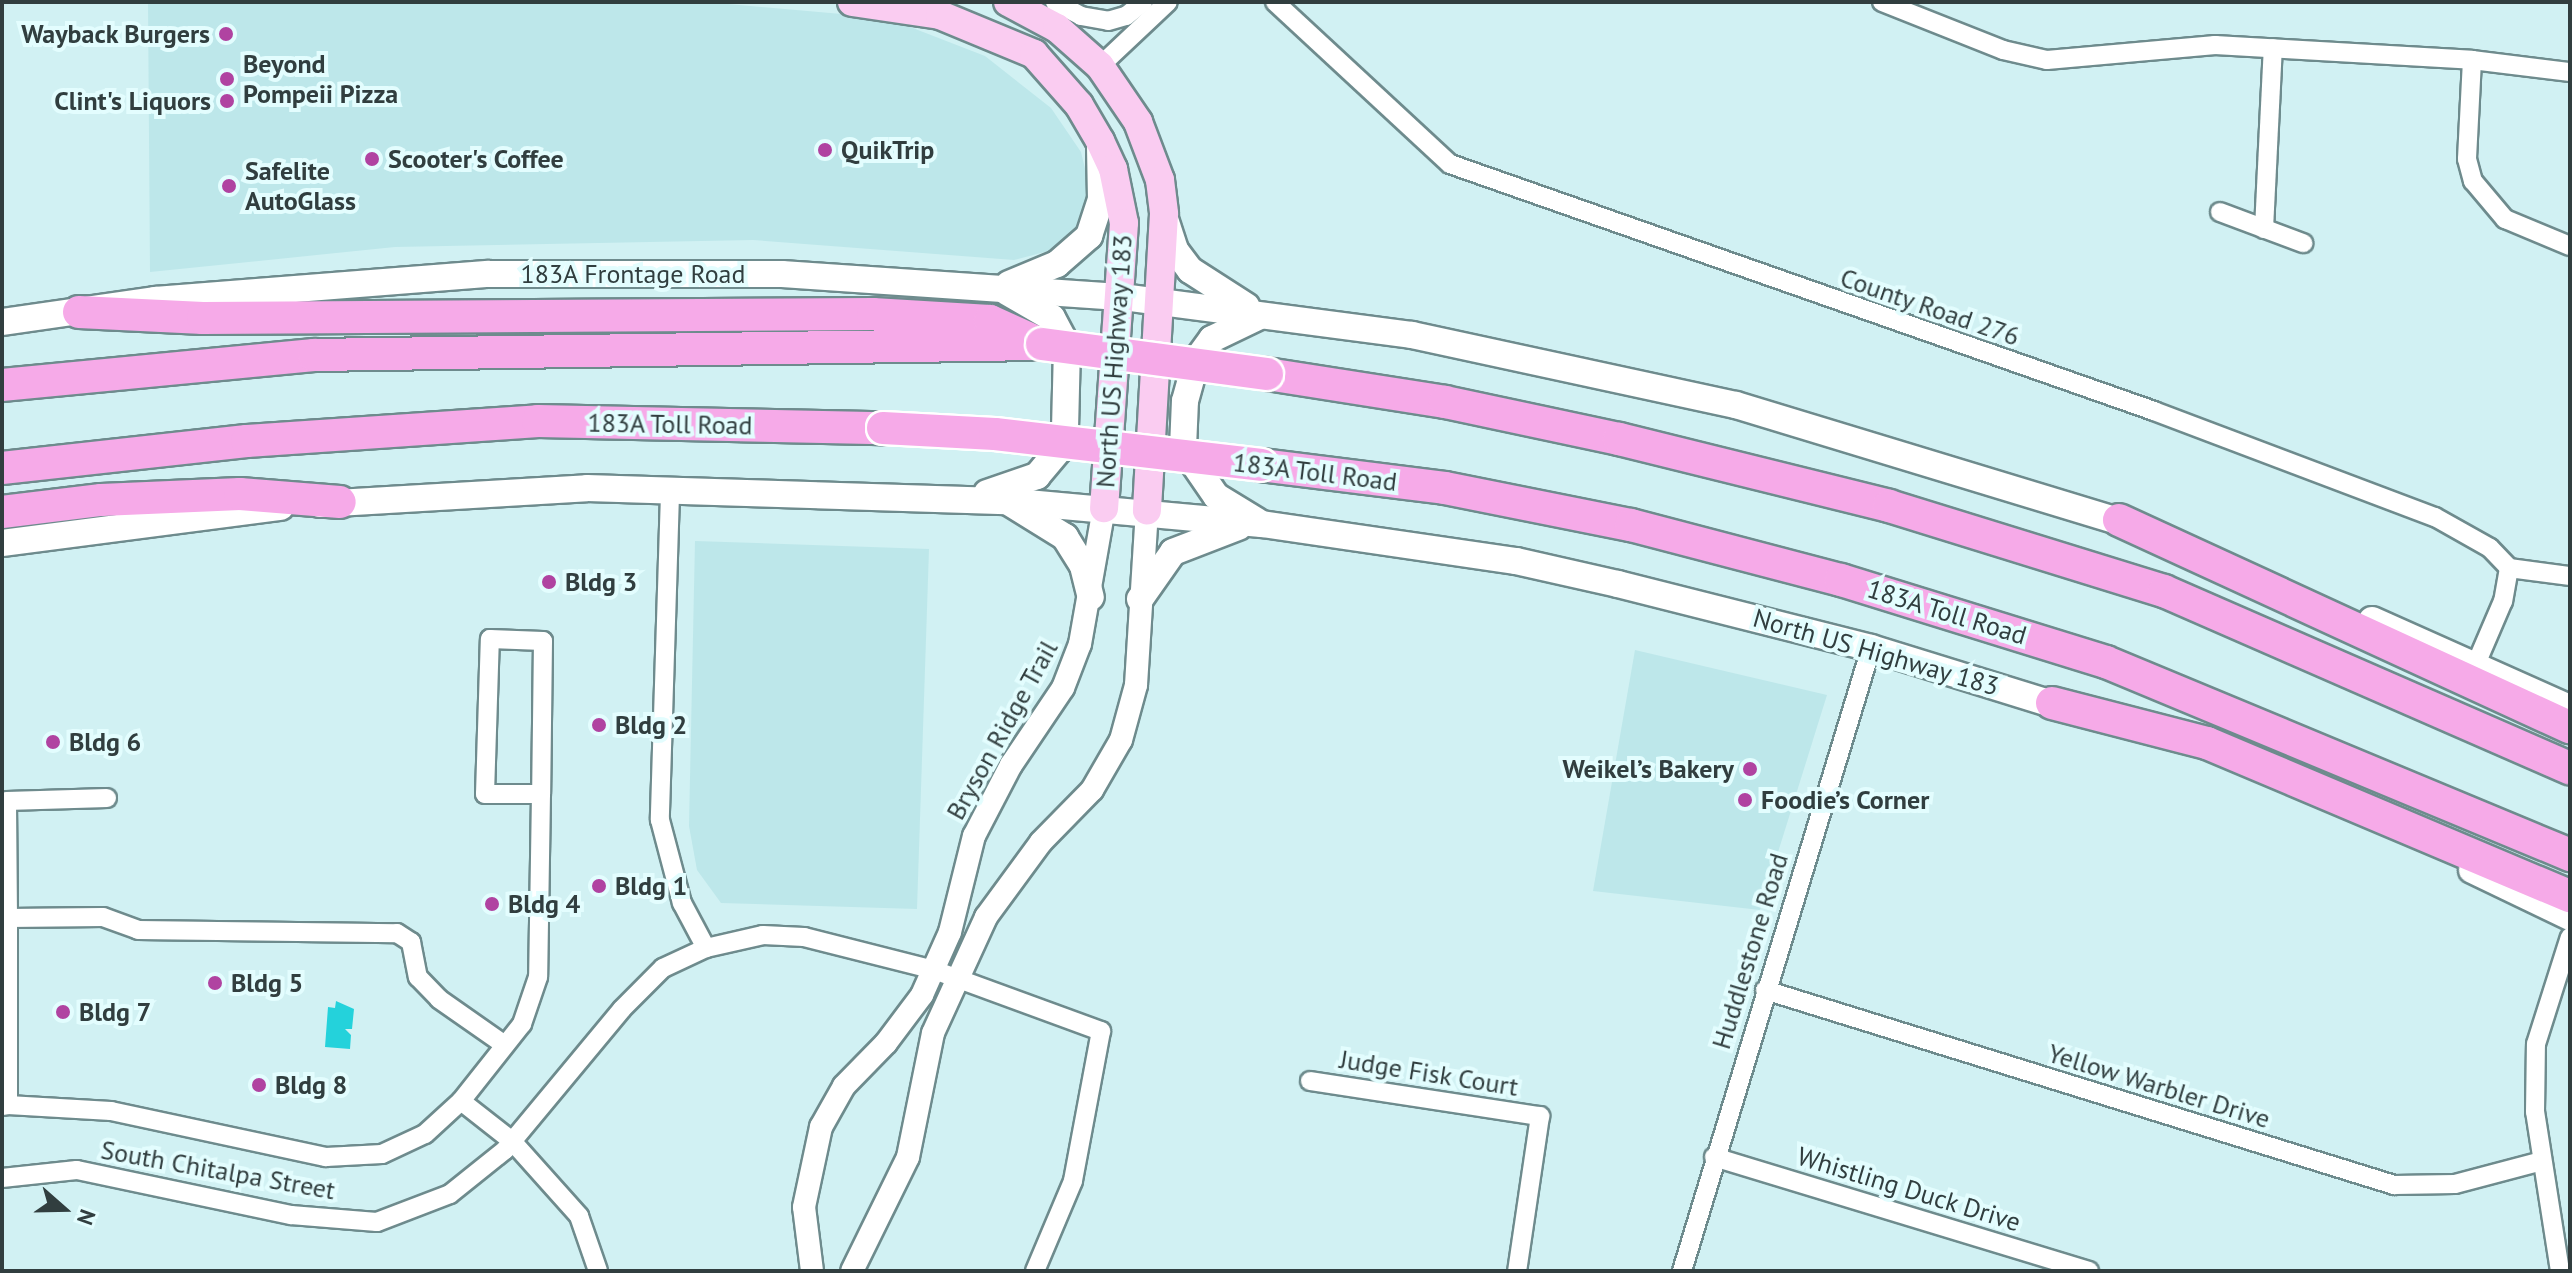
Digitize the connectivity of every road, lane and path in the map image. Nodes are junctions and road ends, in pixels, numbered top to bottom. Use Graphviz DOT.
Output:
graph roads {
  1 [pos="852,2"];
  2 [pos="1008,2"];
  3 [pos="1055,2"];
  4 [pos="1143,2"];
  5 [pos="1168,2"];
  6 [pos="1275,2"];
  7 [pos="1882,2"];
  8 [pos="2273,48"];
  9 [pos="1034,54"];
  10 [pos="2472,60"];
  11 [pos="1100,66"];
  12 [pos="2570,72"];
  13 [pos="1100,141"];
  14 [pos="2220,212"];
  15 [pos="1164,214"];
  16 [pos="2264,229"];
  17 [pos="2303,243"];
  18 [pos="2570,246"];
  19 [pos="999,285"];
  20 [pos="1123,297"];
  21 [pos="1159,301"];
  22 [pos="79,312"];
  23 [pos="1264,314"];
  24 [pos="2,322"];
  25 [pos="1042,344"];
  26 [pos="2,385"];
  27 [pos="2,468"];
  28 [pos="670,494"];
  29 [pos="968,499"];
  30 [pos="1007,501"];
  31 [pos="340,502"];
  32 [pos="1104,508"];
  33 [pos="1147,511"];
  34 [pos="2,512"];
  35 [pos="2119,520"];
  36 [pos="1253,525"];
  37 [pos="2,543"];
  38 [pos="2509,568"];
  39 [pos="2570,576"];
  40 [pos="1091,597"];
  41 [pos="1140,599"];
  42 [pos="1871,648"];
  43 [pos="2476,664"];
  44 [pos="2052,703"];
  45 [pos="2570,708"];
  46 [pos="2570,727"];
  47 [pos="2570,768"];
  48 [pos="541,794"];
  49 [pos="107,798"];
  50 [pos="5,801"];
  51 [pos="2570,855"];
  52 [pos="2570,896"];
  53 [pos="2570,917"];
  54 [pos="5,918"];
  55 [pos="2570,937"];
  56 [pos="706,948"];
  57 [pos="934,970"];
  58 [pos="956,979"];
  59 [pos="1765,990"];
  60 [pos="5,1013"];
  61 [pos="505,1045"];
  62 [pos="5,1066"];
  63 [pos="1310,1081"];
  64 [pos="461,1101"];
  65 [pos="5,1106"];
  66 [pos="512,1141"];
  67 [pos="1714,1157"];
  68 [pos="2542,1161"];
  69 [pos="2,1178"];
  70 [pos="598,1271"];
  71 [pos="812,1271"];
  72 [pos="852,1271"];
  73 [pos="1035,1271"];
  74 [pos="1517,1271"];
  75 [pos="1682,1271"];
  76 [pos="2089,1271"];
  77 [pos="2560,1271"];
  1 -- 9 [label="main road, North US Highway 183"];
  2 -- 11 [label="main road, North US Highway 183"];
  3 -- 4 [label="street"];
  5 -- 11 [label="street"];
  6 -- 38 [label="street, County Road 276"];
  7 -- 8 [label="street"];
  8 -- 10 [label="street"];
  8 -- 16 [label="street"];
  9 -- 11 [label="main road"];
  9 -- 13 [label="main road, North US Highway 183"];
  10 -- 12 [label="street"];
  10 -- 18 [label="street"];
  11 -- 15 [label="main road, North US Highway 183"];
  13 -- 19 [label="main road"];
  13 -- 20 [label="main road, North US Highway 183"];
  14 -- 16 [label="street"];
  15 -- 21 [label="main road, North US Highway 183"];
  15 -- 23 [label="main road"];
  16 -- 17 [label="street"];
  19 -- 20 [label="main road, 183A Frontage Road"];
  19 -- 22 [label="main road, 183A Frontage Road"];
  19 -- 29 [label="main road"];
  20 -- 21 [label="main road, 183A Frontage Road"];
  20 -- 32 [label="main road, North US Highway 183"];
  21 -- 23 [label="main road, 183A Frontage Road"];
  21 -- 33 [label="main road, North US Highway 183"];
  22 -- 24 [label="main road, 183A Frontage Road"];
  22 -- 25 [label="highway"];
  23 -- 35 [label="main road"];
  23 -- 36 [label="main road"];
  25 -- 26 [label="highway"];
  25 -- 47 [label="highway, bridge"];
  27 -- 51 [label="highway, 183A Toll Road, bridge"];
  28 -- 29 [label="main road"];
  28 -- 31 [label="main road"];
  28 -- 56 [label="street"];
  29 -- 30 [label="main road"];
  30 -- 32 [label="main road"];
  30 -- 40 [label="main road"];
  31 -- 34 [label="highway"];
  31 -- 37 [label="main road"];
  32 -- 33 [label="main road, North US Highway 183"];
  32 -- 40 [label="street, Bryson Ridge Trail"];
  33 -- 36 [label="main road, North US Highway 183"];
  33 -- 41 [label="street"];
  35 -- 43 [label="main road"];
  35 -- 46 [label="highway"];
  36 -- 41 [label="main road"];
  36 -- 42 [label="main road, North US Highway 183"];
  38 -- 39 [label="street"];
  38 -- 43 [label="street"];
  40 -- 57 [label="street, Bryson Ridge Trail"];
  41 -- 58 [label="street"];
  42 -- 44 [label="main road, North US Highway 183"];
  42 -- 59 [label="street, Huddlestone Road"];
  43 -- 45 [label="main road"];
  44 -- 52 [label="highway"];
  44 -- 53 [label="main road, North US Highway 183"];
  48 -- 48 [label="street"];
  48 -- 61 [label="street"];
  49 -- 50 [label="street"];
  50 -- 54 [label="street"];
  54 -- 60 [label="street"];
  54 -- 61 [label="street"];
  55 -- 68 [label="street"];
  56 -- 57 [label="street, South Chitalpa Street"];
  56 -- 66 [label="street, South Chitalpa Street"];
  57 -- 58 [label="street, South Chitalpa Street"];
  57 -- 71 [label="street, Bryson Ridge Trail"];
  58 -- 72 [label="street"];
  58 -- 73 [label="street, South Chitalpa Street"];
  59 -- 67 [label="street, Huddlestone Road"];
  59 -- 68 [label="street, Yellow Warbler Drive"];
  60 -- 62 [label="street"];
  61 -- 64 [label="street"];
  62 -- 65 [label="street"];
  63 -- 74 [label="street, Judge Fisk Court"];
  64 -- 65 [label="street"];
  64 -- 66 [label="street"];
  66 -- 69 [label="street, South Chitalpa Street"];
  66 -- 70 [label="street"];
  67 -- 75 [label="street, Huddlestone Road"];
  67 -- 76 [label="street, Whistling Duck Drive"];
  68 -- 77 [label="street"];
}
